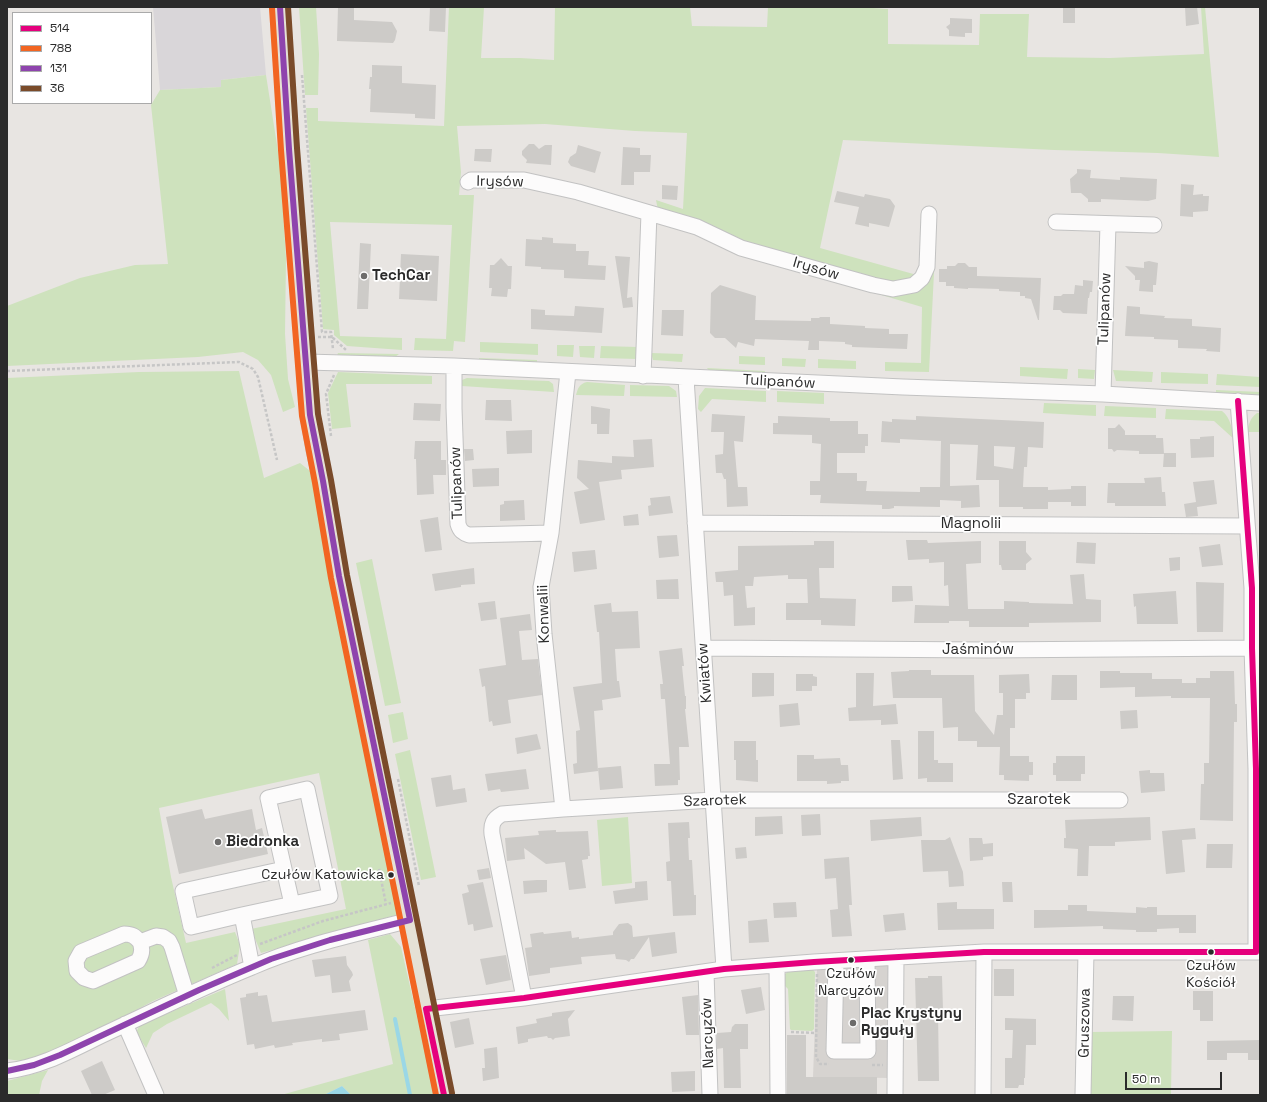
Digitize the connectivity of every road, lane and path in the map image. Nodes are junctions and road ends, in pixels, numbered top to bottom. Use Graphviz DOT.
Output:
graph roads {
  1 [pos="280,7"];
  2 [pos="301,69"];
  3 [pos="468,182"];
  4 [pos="649,213"];
  5 [pos="929,214"];
  6 [pos="1056,222"];
  7 [pos="1108,224"];
  8 [pos="1154,225"];
  9 [pos="317,337"];
  10 [pos="332,337"];
  11 [pos="333,350"];
  12 [pos="346,350"];
  13 [pos="306,362"];
  14 [pos="454,366"];
  15 [pos="334,370"];
  16 [pos="7,371"];
  17 [pos="568,372"];
  18 [pos="643,376"];
  19 [pos="686,378"];
  20 [pos="1103,394"];
  21 [pos="1238,401"];
  22 [pos="1260,402"];
  23 [pos="331,439"];
  24 [pos="277,460"];
  25 [pos="695,523"];
  26 [pos="1247,526"];
  27 [pos="551,533"];
  28 [pos="704,648"];
  29 [pos="1252,648"];
  30 [pos="1258,768"];
  31 [pos="396,772"];
  32 [pos="713,800"];
  33 [pos="1120,800"];
  34 [pos="563,809"];
  35 [pos="284,869"];
  36 [pos="379,869"];
  37 [pos="419,892"];
  38 [pos="292,904"];
  39 [pos="386,904"];
  40 [pos="242,915"];
  41 [pos="410,920"];
  42 [pos="140,942"];
  43 [pos="984,952"];
  44 [pos="1086,952"];
  45 [pos="1258,952"];
  46 [pos="896,957"];
  47 [pos="867,959"];
  48 [pos="836,961"];
  49 [pos="777,965"];
  50 [pos="252,967"];
  51 [pos="724,969"];
  52 [pos="706,972"];
  53 [pos="836,983"];
  54 [pos="867,983"];
  55 [pos="187,996"];
  56 [pos="524,998"];
  57 [pos="426,1009"];
  58 [pos="125,1024"];
  59 [pos="778,1032"];
  60 [pos="816,1032"];
  61 [pos="7,1071"];
  62 [pos="156,1095"];
  63 [pos="444,1095"];
  64 [pos="710,1095"];
  65 [pos="778,1095"];
  66 [pos="895,1095"];
  67 [pos="983,1095"];
  68 [pos="1083,1095"];
  1 -- 13 [label="main road"];
  2 -- 10 [label="path"];
  3 -- 4 [label="street, Irysów"];
  4 -- 5 [label="street, Irysów"];
  4 -- 18 [label="street"];
  6 -- 7 [label="street"];
  7 -- 8 [label="street"];
  7 -- 20 [label="street, Tulipanów"];
  9 -- 10 [label="path"];
  10 -- 11 [label="path"];
  10 -- 12 [label="path"];
  13 -- 14 [label="street, Tulipanów"];
  13 -- 41 [label="main road"];
  14 -- 17 [label="street, Tulipanów"];
  14 -- 27 [label="street, Tulipanów"];
  15 -- 23 [label="path"];
  16 -- 24 [label="path"];
  17 -- 18 [label="street, Tulipanów"];
  17 -- 27 [label="street, Konwalii"];
  18 -- 19 [label="street, Tulipanów"];
  19 -- 20 [label="street, Tulipanów"];
  19 -- 25 [label="street, Kwiatów"];
  20 -- 21 [label="street, Tulipanów"];
  21 -- 22 [label="street, Tulipanów"];
  21 -- 26 [label="street"];
  25 -- 26 [label="street, Magnolii"];
  25 -- 28 [label="street, Kwiatów"];
  26 -- 29 [label="street"];
  27 -- 34 [label="street, Konwalii"];
  28 -- 29 [label="street, Jaśminów"];
  28 -- 32 [label="street, Kwiatów"];
  29 -- 30 [label="street"];
  30 -- 45 [label="street"];
  31 -- 37 [label="path"];
  32 -- 33 [label="street, Szarotek"];
  32 -- 34 [label="street, Szarotek"];
  32 -- 51 [label="street, Kwiatów"];
  34 -- 56 [label="street, Szarotek"];
  35 -- 38 [label="street"];
  35 -- 38 [label="street"];
  35 -- 40 [label="street"];
  36 -- 39 [label="path"];
  38 -- 40 [label="street"];
  40 -- 50 [label="street"];
  41 -- 50 [label="street"];
  41 -- 57 [label="main road"];
  42 -- 55 [label="street"];
  43 -- 44 [label="street"];
  43 -- 46 [label="street"];
  43 -- 67 [label="street"];
  44 -- 45 [label="street"];
  44 -- 68 [label="street, Gruszowa"];
  46 -- 47 [label="street"];
  46 -- 66 [label="street"];
  47 -- 48 [label="street"];
  47 -- 54 [label="street"];
  48 -- 49 [label="street"];
  48 -- 53 [label="street"];
  49 -- 51 [label="street"];
  49 -- 59 [label="street"];
  50 -- 55 [label="street"];
  51 -- 52 [label="street"];
  52 -- 56 [label="street"];
  52 -- 64 [label="street, Narcyzów"];
  53 -- 54 [label="street"];
  53 -- 54 [label="street"];
  55 -- 58 [label="street"];
  56 -- 57 [label="street"];
  57 -- 63 [label="main road"];
  58 -- 61 [label="street"];
  58 -- 62 [label="street"];
  59 -- 60 [label="path"];
  59 -- 65 [label="street"];
}
